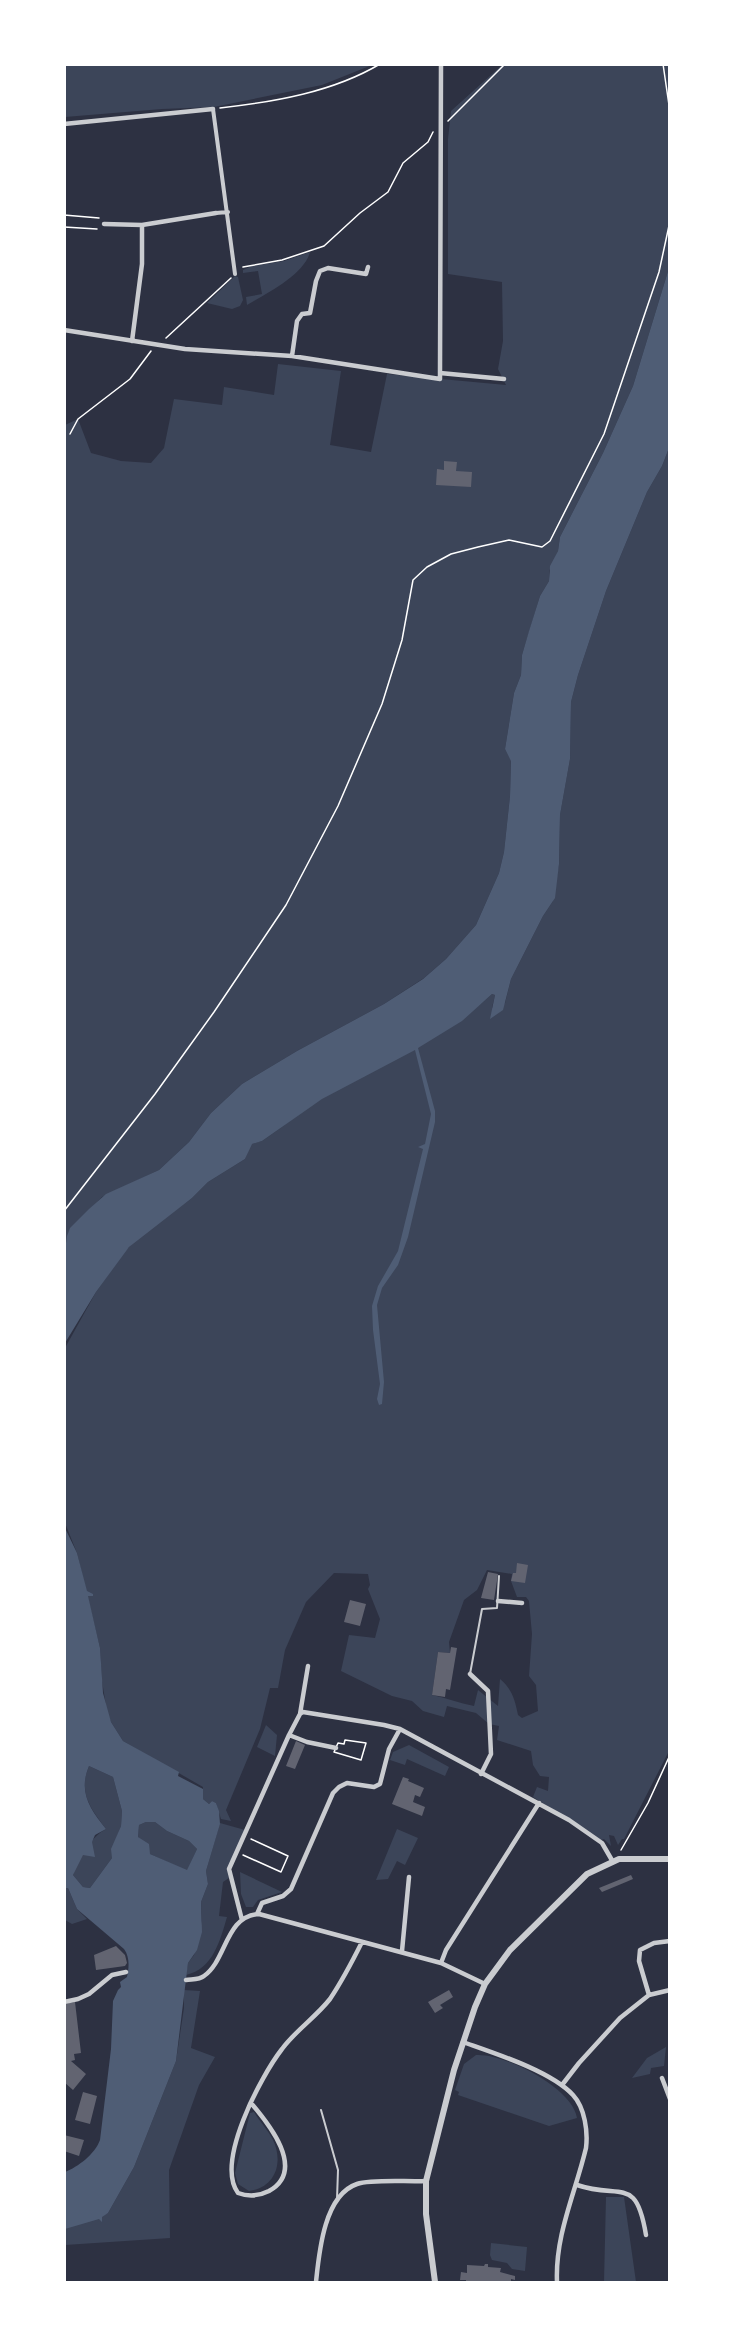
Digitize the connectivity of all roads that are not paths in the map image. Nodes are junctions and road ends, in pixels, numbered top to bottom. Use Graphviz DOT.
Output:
graph roads {
  1 [pos="441,64"];
  2 [pos="213,109"];
  3 [pos="64,124"];
  4 [pos="228,212"];
  5 [pos="216,213"];
  6 [pos="104,224"];
  7 [pos="142,225"];
  8 [pos="368,267"];
  9 [pos="236,274"];
  10 [pos="64,330"];
  11 [pos="132,340"];
  12 [pos="292,356"];
  13 [pos="440,373"];
  14 [pos="504,379"];
  15 [pos="499,1576"];
  16 [pos="498,1600"];
  17 [pos="522,1603"];
  18 [pos="308,1666"];
  19 [pos="470,1674"];
  20 [pos="300,1714"];
  21 [pos="400,1730"];
  22 [pos="289,1735"];
  23 [pos="336,1748"];
  24 [pos="481,1774"];
  25 [pos="539,1803"];
  26 [pos="617,1859"];
  27 [pos="669,1859"];
  28 [pos="409,1877"];
  29 [pos="257,1914"];
  30 [pos="242,1920"];
  31 [pos="669,1941"];
  32 [pos="362,1942"];
  33 [pos="402,1952"];
  34 [pos="441,1964"];
  35 [pos="126,1972"];
  36 [pos="186,1980"];
  37 [pos="485,1984"];
  38 [pos="669,1990"];
  39 [pos="649,1995"];
  40 [pos="64,2002"];
  41 [pos="463,2042"];
  42 [pos="662,2078"];
  43 [pos="562,2085"];
  44 [pos="669,2099"];
  45 [pos="251,2103"];
  46 [pos="321,2110"];
  47 [pos="426,2181"];
  48 [pos="576,2185"];
  49 [pos="337,2199"];
  50 [pos="646,2235"];
  51 [pos="316,2282"];
  52 [pos="435,2283"];
  53 [pos="557,2283"];
  1 -- 13 [label="street"];
  2 -- 3 [label="street"];
  2 -- 4 [label="street"];
  4 -- 5 [label="street"];
  4 -- 9 [label="street"];
  5 -- 7 [label="street"];
  6 -- 7 [label="street"];
  7 -- 11 [label="street"];
  8 -- 12 [label="street"];
  10 -- 11 [label="street"];
  11 -- 12 [label="street"];
  12 -- 13 [label="street"];
  13 -- 14 [label="street"];
  15 -- 16 [label="lane"];
  16 -- 17 [label="street"];
  16 -- 19 [label="lane"];
  18 -- 20 [label="street"];
  19 -- 24 [label="street"];
  20 -- 21 [label="street"];
  20 -- 22 [label="street"];
  21 -- 24 [label="street"];
  21 -- 29 [label="street"];
  22 -- 23 [label="street"];
  22 -- 30 [label="street"];
  24 -- 25 [label="street"];
  25 -- 26 [label="street"];
  25 -- 34 [label="street"];
  26 -- 27 [label="street"];
  26 -- 37 [label="street"];
  28 -- 33 [label="street"];
  29 -- 30 [label="street"];
  29 -- 32 [label="street"];
  30 -- 36 [label="street"];
  31 -- 39 [label="street"];
  32 -- 33 [label="street"];
  32 -- 45 [label="street"];
  33 -- 34 [label="street"];
  34 -- 37 [label="street"];
  35 -- 40 [label="street"];
  37 -- 41 [label="street"];
  38 -- 39 [label="street"];
  39 -- 43 [label="street"];
  41 -- 43 [label="street"];
  41 -- 47 [label="street"];
  42 -- 44 [label="street"];
  43 -- 48 [label="street"];
  45 -- 45 [label="street"];
  46 -- 49 [label="lane"];
  47 -- 49 [label="street"];
  47 -- 52 [label="street"];
  48 -- 50 [label="street"];
  48 -- 53 [label="street"];
  49 -- 51 [label="street"];
}
